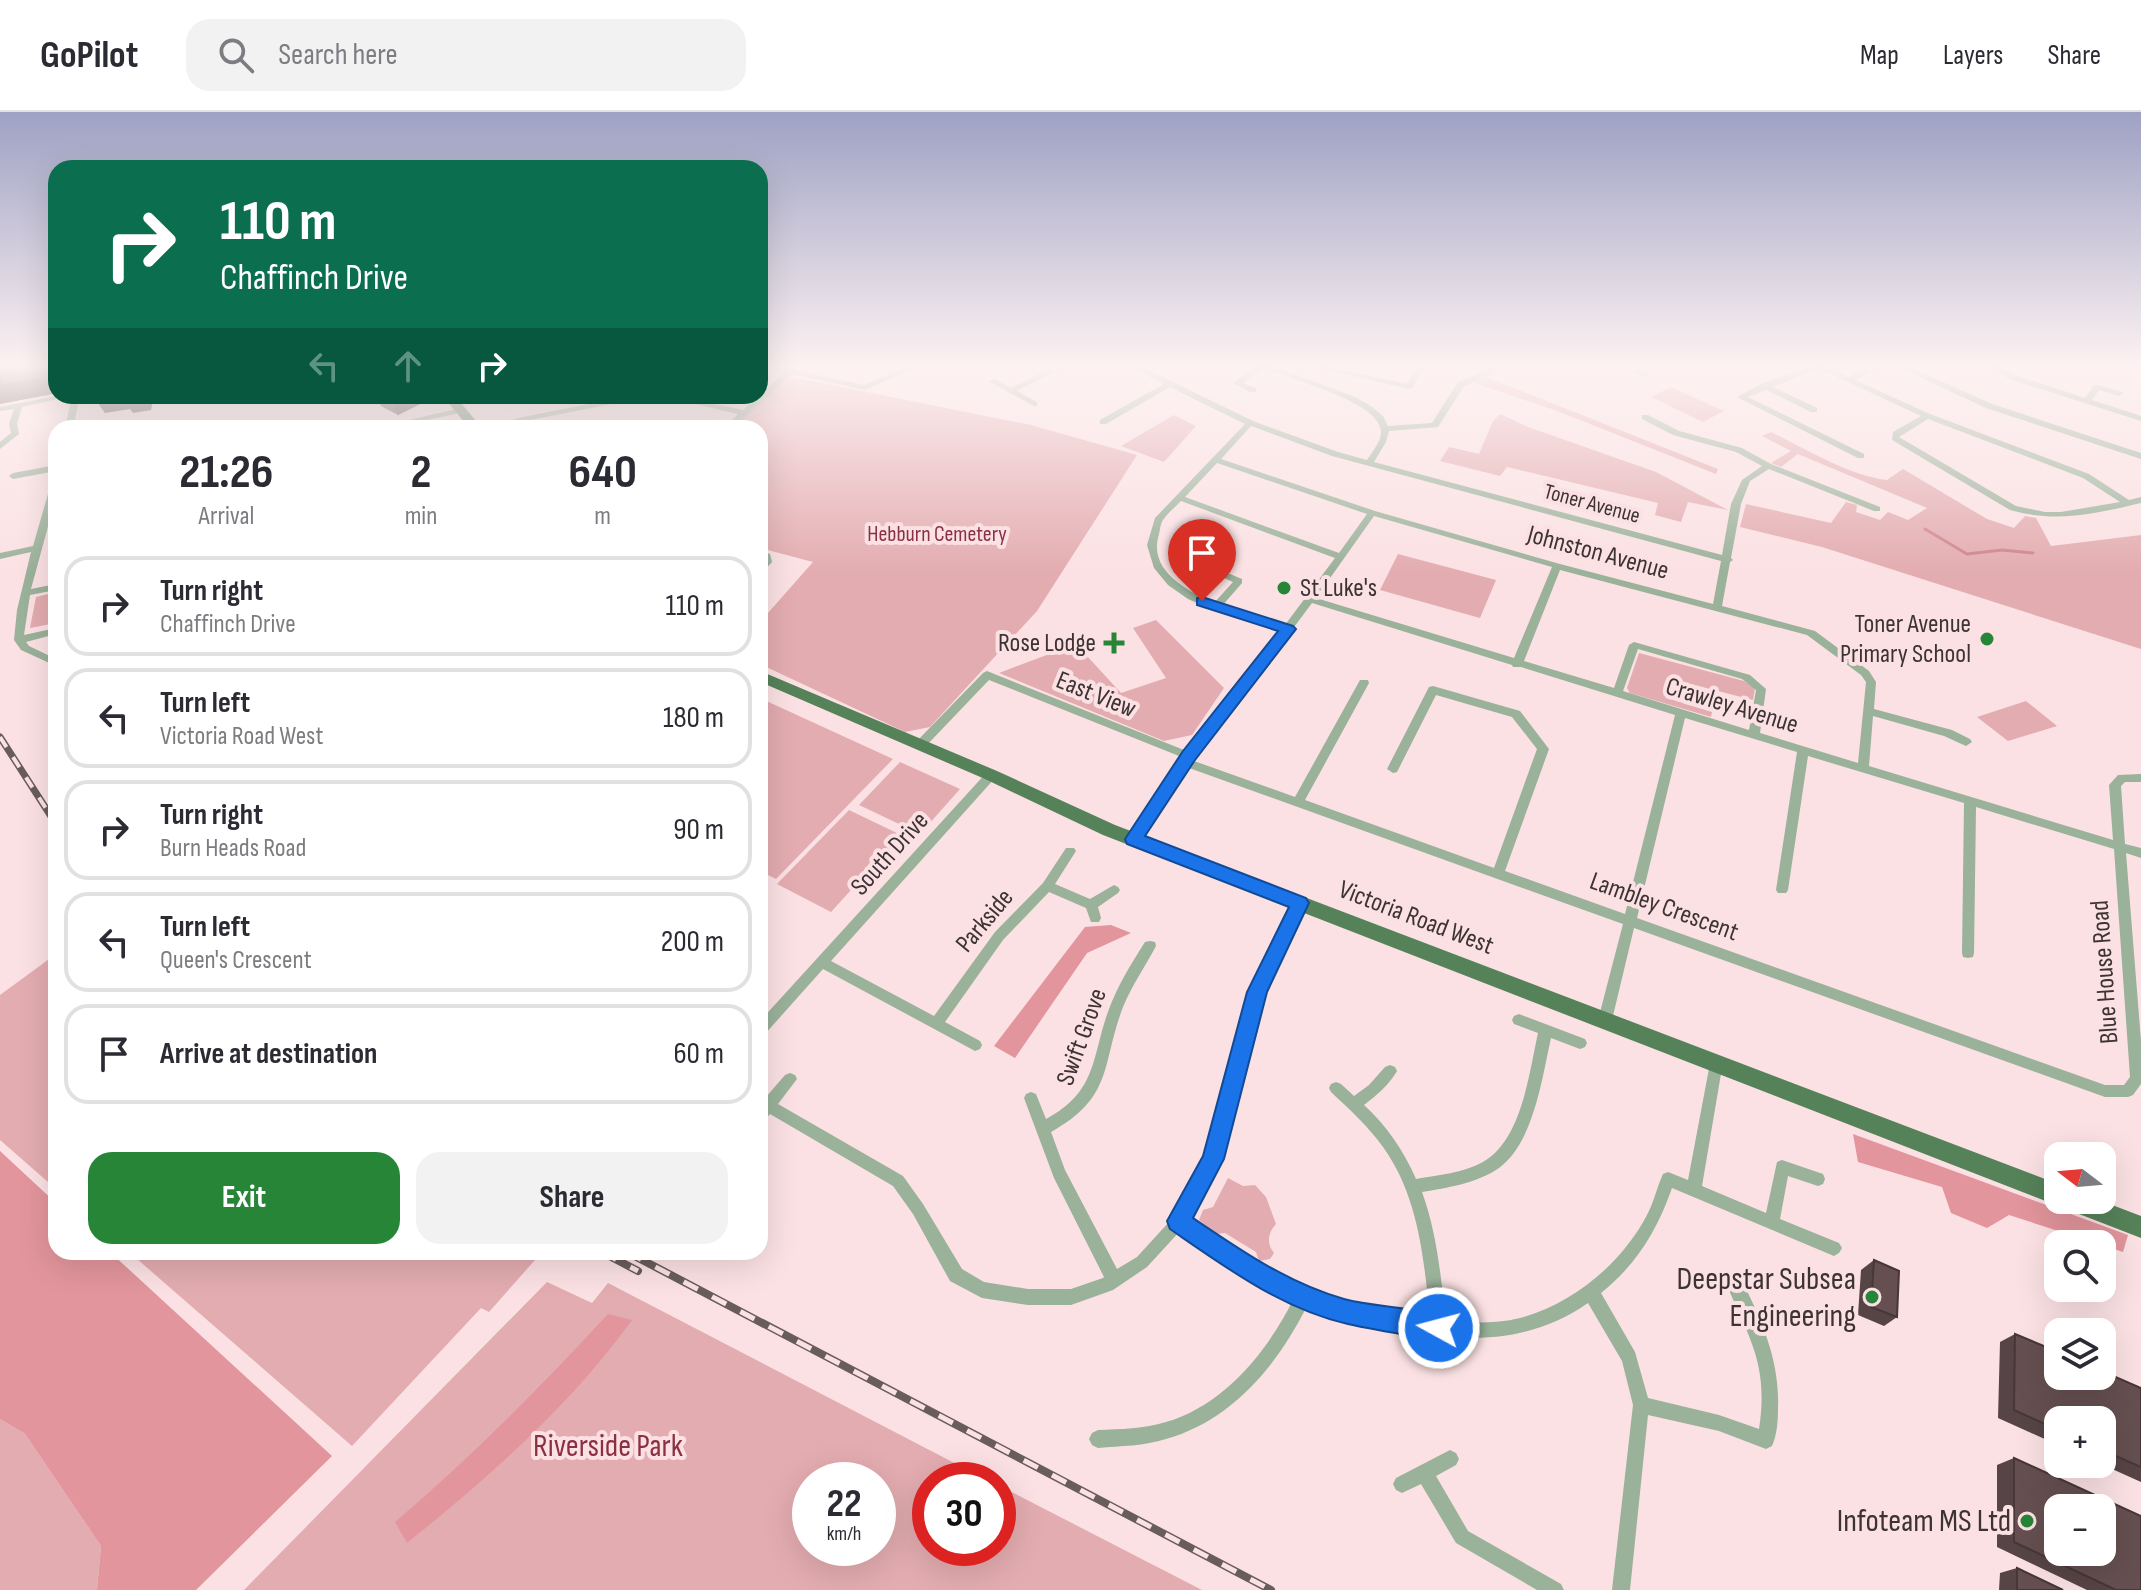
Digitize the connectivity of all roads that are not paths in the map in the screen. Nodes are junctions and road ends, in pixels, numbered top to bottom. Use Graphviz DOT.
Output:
graph roads {
  1 [pos="1239,435"];
  2 [pos="1283,435"];
  3 [pos="1384,435"];
  4 [pos="1683,435"];
  5 [pos="1818,435"];
  6 [pos="1896,435"];
  7 [pos="1977,435"];
  8 [pos="2077,435"];
  9 [pos="1861,456"];
  10 [pos="2141,456"];
  11 [pos="1217,460"];
  12 [pos="1369,463"];
  13 [pos="1768,466"];
  14 [pos="48,469"];
  15 [pos="13,476"];
  16 [pos="1180,498"];
  17 [pos="2141,500"];
  18 [pos="2127,503"];
  19 [pos="1877,509"];
  20 [pos="1372,513"];
  21 [pos="48,522"];
  22 [pos="39,548"];
  23 [pos="0,556"];
  24 [pos="1341,557"];
  25 [pos="1728,560"];
  26 [pos="1557,566"];
  27 [pos="1227,576"];
  28 [pos="48,589"];
  29 [pos="26,593"];
  30 [pos="1311,600"];
  31 [pos="1217,606"];
  32 [pos="1717,607"];
  33 [pos="1288,629"];
  34 [pos="48,633"];
  35 [pos="19,640"];
  36 [pos="48,659"];
  37 [pos="1517,665"];
  38 [pos="768,679"];
  39 [pos="1364,683"];
  40 [pos="1617,694"];
  41 [pos="1869,711"];
  42 [pos="1681,714"];
  43 [pos="1754,736"];
  44 [pos="1966,742"];
  45 [pos="920,745"];
  46 [pos="1803,751"];
  47 [pos="1187,759"];
  48 [pos="1393,769"];
  49 [pos="1863,769"];
  50 [pos="991,775"];
  51 [pos="2141,778"];
  52 [pos="1299,801"];
  53 [pos="1970,802"];
  54 [pos="1134,839"];
  55 [pos="2119,846"];
  56 [pos="1070,851"];
  57 [pos="2141,853"];
  58 [pos="1498,873"];
  59 [pos="1047,886"];
  60 [pos="1114,890"];
  61 [pos="1782,890"];
  62 [pos="1300,903"];
  63 [pos="1629,921"];
  64 [pos="1150,946"];
  65 [pos="1968,953"];
  66 [pos="822,962"];
  67 [pos="1519,1020"];
  68 [pos="1605,1020"];
  69 [pos="768,1021"];
  70 [pos="938,1022"];
  71 [pos="1546,1030"];
  72 [pos="1580,1043"];
  73 [pos="975,1045"];
  74 [pos="1716,1062"];
  75 [pos="1390,1071"];
  76 [pos="790,1079"];
  77 [pos="1336,1088"];
  78 [pos="2128,1091"];
  79 [pos="1031,1098"];
  80 [pos="1355,1103"];
  81 [pos="768,1106"];
  82 [pos="768,1113"];
  83 [pos="1044,1128"];
  84 [pos="1818,1179"];
  85 [pos="1414,1186"];
  86 [pos="1694,1189"];
  87 [pos="2044,1190"];
  88 [pos="2107,1214"];
  89 [pos="1178,1221"];
  90 [pos="1772,1223"];
  91 [pos="2141,1227"];
  92 [pos="1834,1248"];
  93 [pos="1114,1280"];
  94 [pos="1733,1281"];
  95 [pos="1591,1292"];
  96 [pos="1303,1296"];
  97 [pos="1439,1328"];
  98 [pos="1641,1405"];
  99 [pos="1098,1439"];
  100 [pos="1450,1459"];
  101 [pos="1425,1474"];
  102 [pos="1402,1484"];
  103 [pos="1555,1590"];
  104 [pos="1621,1590"];
  1 -- 11 [label="street"];
  2 -- 12 [label="street, Toner Avenue"];
  3 -- 12 [label="street"];
  4 -- 13 [label="street"];
  5 -- 9 [label="street"];
  6 -- 18 [label="street"];
  7 -- 18 [label="street"];
  8 -- 10 [label="street"];
  11 -- 16 [label="street"];
  11 -- 20 [label="street, Johnston Avenue"];
  12 -- 25 [label="street, Toner Avenue"];
  13 -- 19 [label="street"];
  13 -- 25 [label="street"];
  14 -- 15 [label="street"];
  16 -- 24 [label="street"];
  16 -- 31 [label="street"];
  17 -- 18 [label="street"];
  20 -- 24 [label="street"];
  20 -- 26 [label="street, Johnston Avenue"];
  21 -- 22 [label="street"];
  22 -- 23 [label="street"];
  22 -- 29 [label="street"];
  24 -- 30 [label="street"];
  25 -- 32 [label="street"];
  26 -- 32 [label="street, Johnston Avenue"];
  26 -- 37 [label="street"];
  27 -- 31 [label="street"];
  28 -- 29 [label="street"];
  29 -- 35 [label="street"];
  30 -- 33 [label="street"];
  30 -- 37 [label="street, Crawley Avenue"];
  31 -- 33 [label="street"];
  32 -- 41 [label="street, Johnston Avenue"];
  33 -- 47 [label="street"];
  34 -- 35 [label="street"];
  35 -- 36 [label="street"];
  37 -- 40 [label="street, Crawley Avenue"];
  38 -- 45 [label="main road, Victoria Road West"];
  39 -- 52 [label="street"];
  40 -- 42 [label="street, Crawley Avenue"];
  40 -- 43 [label="street"];
  41 -- 44 [label="street"];
  41 -- 49 [label="street, Johnston Avenue"];
  42 -- 43 [label="street, Crawley Avenue"];
  42 -- 63 [label="street"];
  43 -- 46 [label="street, Crawley Avenue"];
  45 -- 47 [label="street, East View"];
  45 -- 50 [label="main road, Victoria Road West"];
  46 -- 49 [label="street, Crawley Avenue"];
  46 -- 61 [label="street"];
  47 -- 52 [label="street, Lambley Crescent"];
  47 -- 54 [label="street"];
  48 -- 58 [label="street"];
  49 -- 53 [label="street, Crawley Avenue"];
  50 -- 54 [label="main road, Victoria Road West"];
  50 -- 66 [label="street, South Drive"];
  51 -- 55 [label="street, Blue House Road"];
  52 -- 58 [label="street, Lambley Crescent"];
  53 -- 55 [label="street, Crawley Avenue"];
  53 -- 65 [label="street"];
  54 -- 62 [label="main road, Victoria Road West"];
  55 -- 57 [label="street, Crawley Avenue"];
  55 -- 78 [label="street, Blue House Road"];
  56 -- 59 [label="street, Parkside"];
  58 -- 63 [label="street, Lambley Crescent"];
  59 -- 60 [label="street"];
  59 -- 70 [label="street, Parkside"];
  62 -- 68 [label="main road, Victoria Road West"];
  62 -- 89 [label="street"];
  63 -- 68 [label="street"];
  63 -- 78 [label="street, Lambley Crescent"];
  64 -- 83 [label="street, Swift Grove"];
  66 -- 69 [label="street, South Drive"];
  66 -- 70 [label="street"];
  67 -- 71 [label="street"];
  68 -- 74 [label="main road, Victoria Road West"];
  70 -- 73 [label="street"];
  71 -- 72 [label="street"];
  71 -- 85 [label="street"];
  74 -- 86 [label="street"];
  74 -- 87 [label="main road, Victoria Road West"];
  75 -- 80 [label="street"];
  76 -- 81 [label="street"];
  77 -- 80 [label="street"];
  79 -- 83 [label="street, Swift Grove"];
  80 -- 85 [label="street"];
  82 -- 93 [label="street"];
  83 -- 93 [label="street, Swift Grove"];
  84 -- 90 [label="street"];
  85 -- 97 [label="street"];
  86 -- 90 [label="street"];
  86 -- 95 [label="street"];
  88 -- 91 [label="main road"];
  89 -- 93 [label="street"];
  89 -- 96 [label="street"];
  90 -- 92 [label="street"];
  94 -- 98 [label="street"];
  95 -- 97 [label="street"];
  95 -- 98 [label="street"];
  96 -- 97 [label="street"];
  96 -- 99 [label="street"];
  98 -- 104 [label="street"];
  100 -- 101 [label="street"];
  101 -- 102 [label="street"];
  101 -- 103 [label="street"];
}
